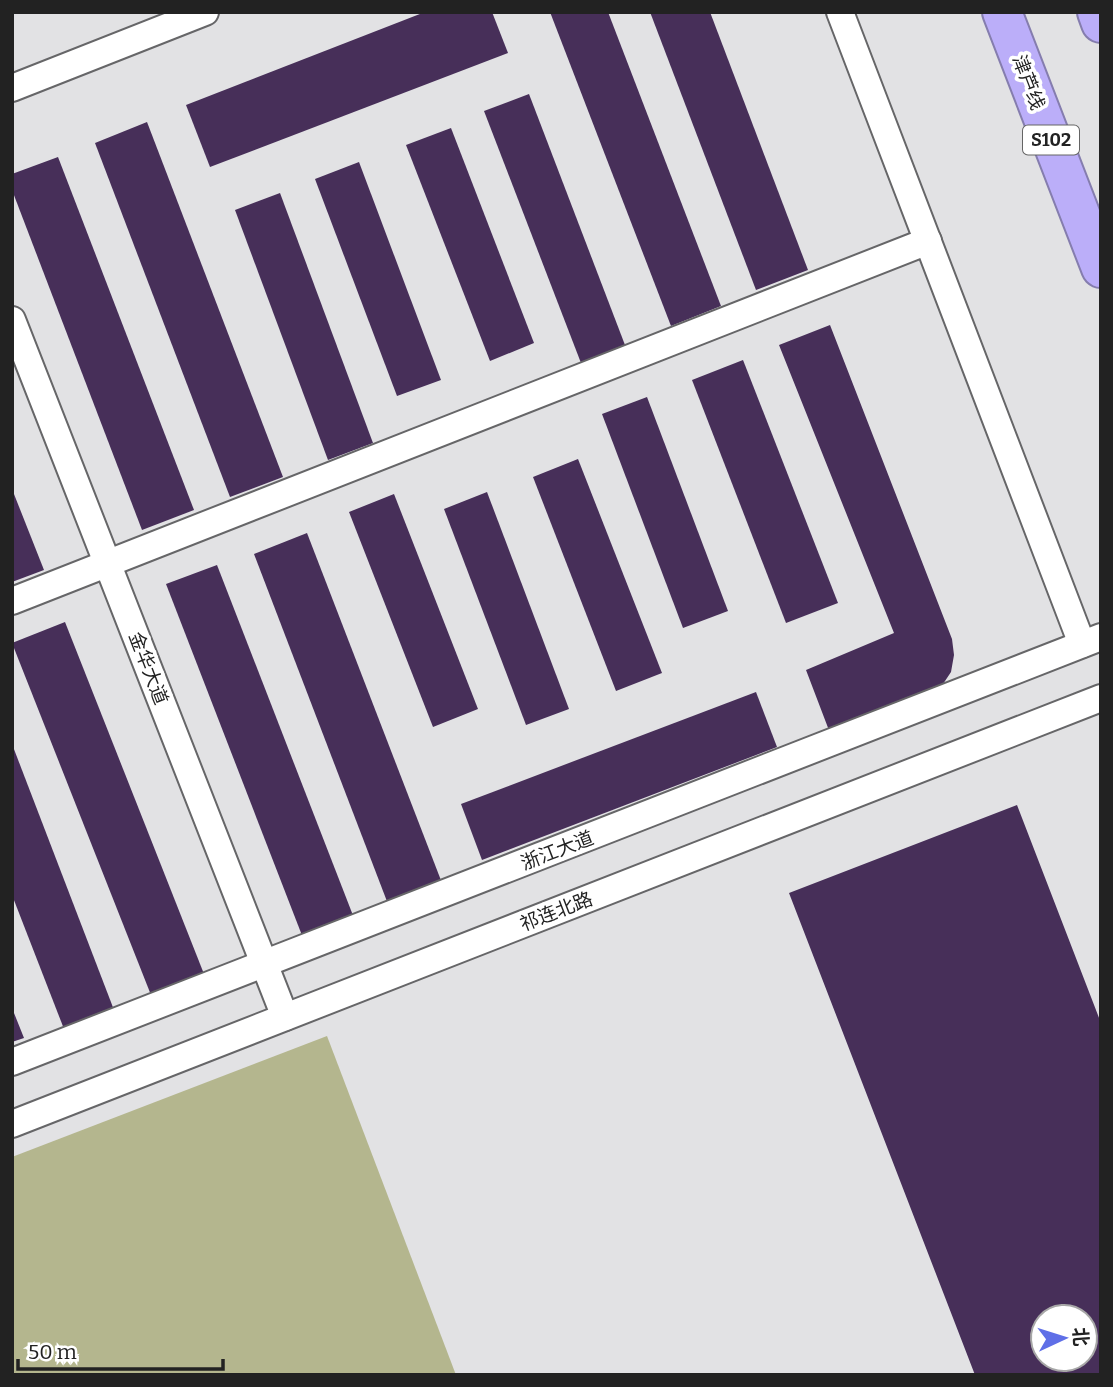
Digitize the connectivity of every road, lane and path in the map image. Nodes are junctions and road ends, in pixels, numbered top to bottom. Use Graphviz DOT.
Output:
graph roads {
  1 [pos="205,12"];
  2 [pos="840,12"];
  3 [pos="1002,12"];
  4 [pos="1097,12"];
  5 [pos="1101,23"];
  6 [pos="12,89"];
  7 [pos="928,241"];
  8 [pos="1101,268"];
  9 [pos="12,320"];
  10 [pos="108,564"];
  11 [pos="12,601"];
  12 [pos="1092,641"];
  13 [pos="1101,698"];
  14 [pos="264,964"];
  15 [pos="285,1017"];
  16 [pos="12,1062"];
  17 [pos="12,1124"];
  1 -- 6 [label="street"];
  2 -- 7 [label="street"];
  3 -- 8 [label="highway, 津芦线 / S102"];
  4 -- 5 [label="highway"];
  7 -- 10 [label="street"];
  7 -- 12 [label="street"];
  9 -- 10 [label="street, 金华大道"];
  10 -- 11 [label="street"];
  10 -- 14 [label="street, 金华大道"];
  12 -- 14 [label="street, 浙江大道"];
  13 -- 15 [label="street, 祁连北路"];
  14 -- 15 [label="street, 金华大道"];
  14 -- 16 [label="street, 浙江大道"];
  15 -- 17 [label="street, 祁连北路"];
}
